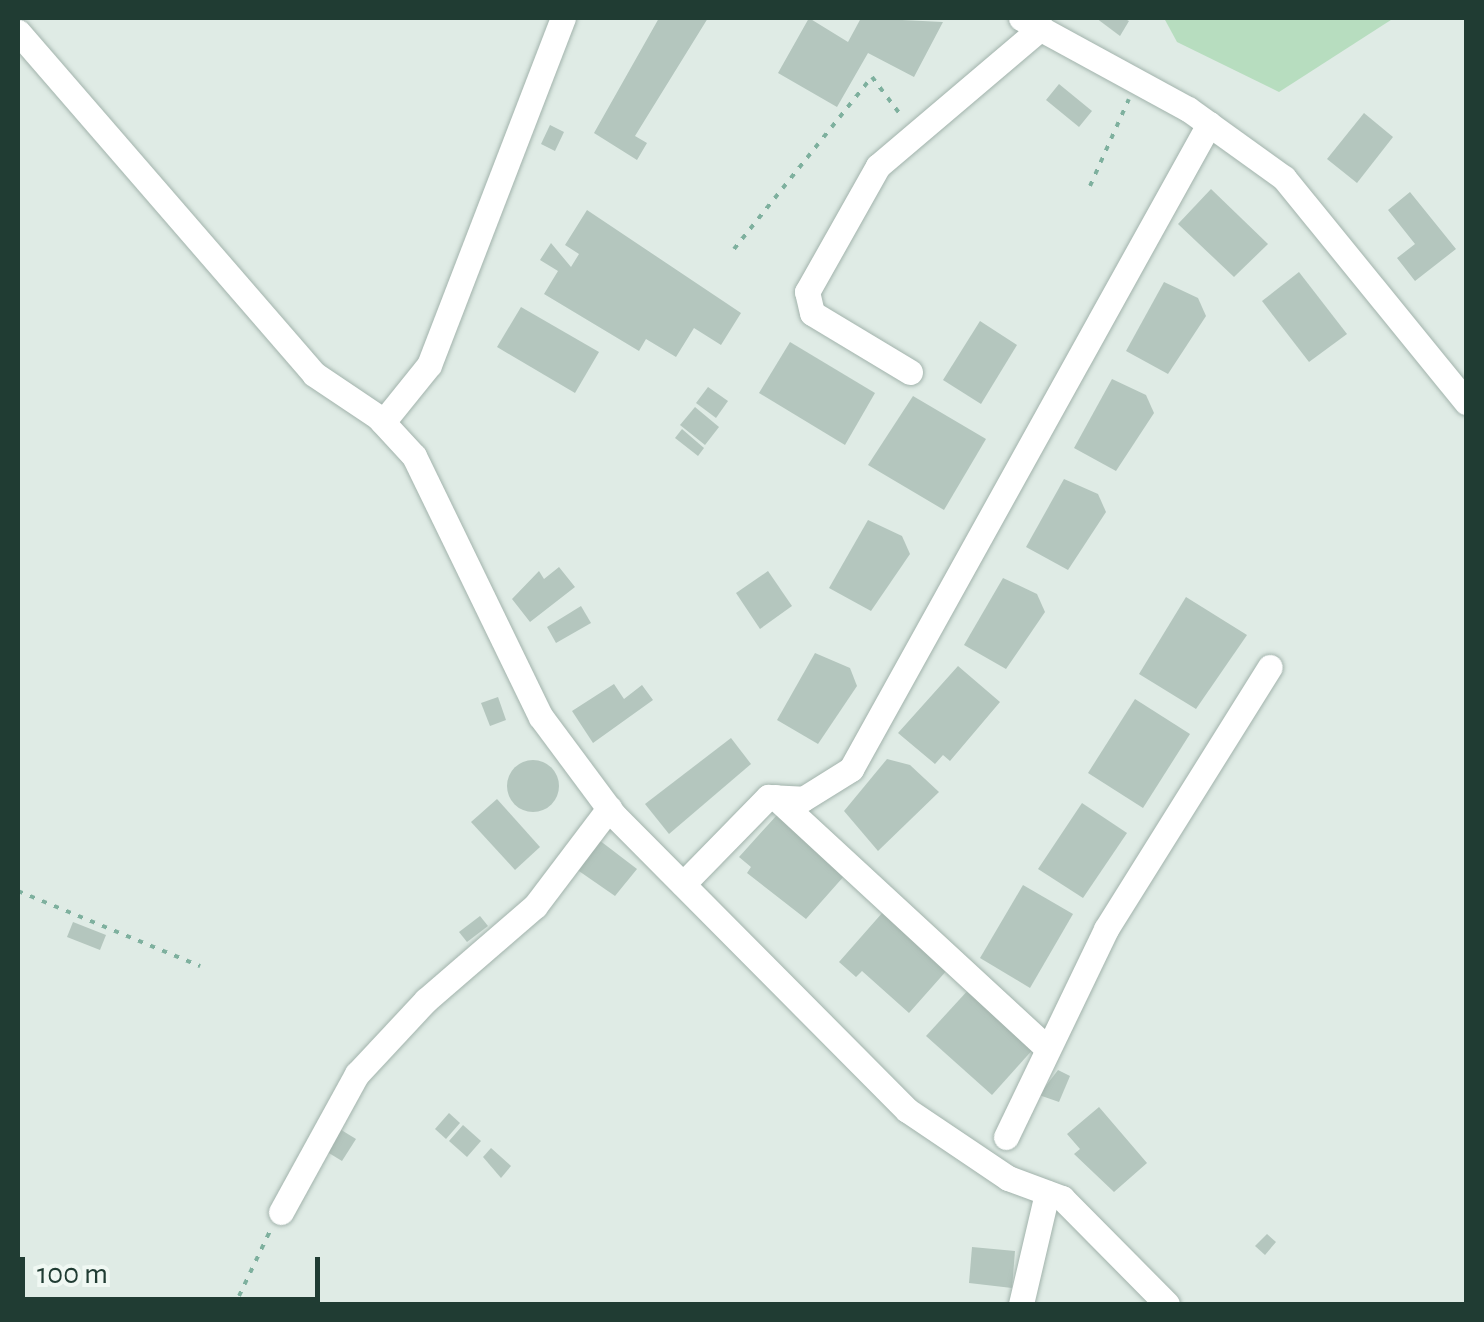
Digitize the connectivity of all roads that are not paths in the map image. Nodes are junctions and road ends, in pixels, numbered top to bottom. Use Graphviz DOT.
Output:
graph roads {
  1 [pos="563,18"];
  2 [pos="1030,23"];
  3 [pos="18,32"];
  4 [pos="1209,124"];
  5 [pos="910,372"];
  6 [pos="1466,402"];
  7 [pos="383,422"];
  8 [pos="1270,667"];
  9 [pos="775,798"];
  10 [pos="609,808"];
  11 [pos="682,884"];
  12 [pos="1044,1044"];
  13 [pos="1006,1137"];
  14 [pos="1046,1193"];
  15 [pos="281,1212"];
  16 [pos="1022,1304"];
  17 [pos="1168,1304"];
  1 -- 7 [label="street"];
  2 -- 4 [label="street"];
  2 -- 5 [label="street"];
  3 -- 7 [label="street"];
  4 -- 6 [label="street"];
  4 -- 9 [label="street"];
  7 -- 10 [label="street"];
  8 -- 12 [label="street"];
  9 -- 11 [label="street"];
  9 -- 12 [label="street"];
  10 -- 11 [label="street"];
  10 -- 15 [label="street"];
  11 -- 14 [label="street"];
  12 -- 13 [label="street"];
  14 -- 16 [label="street"];
  14 -- 17 [label="street"];
}
